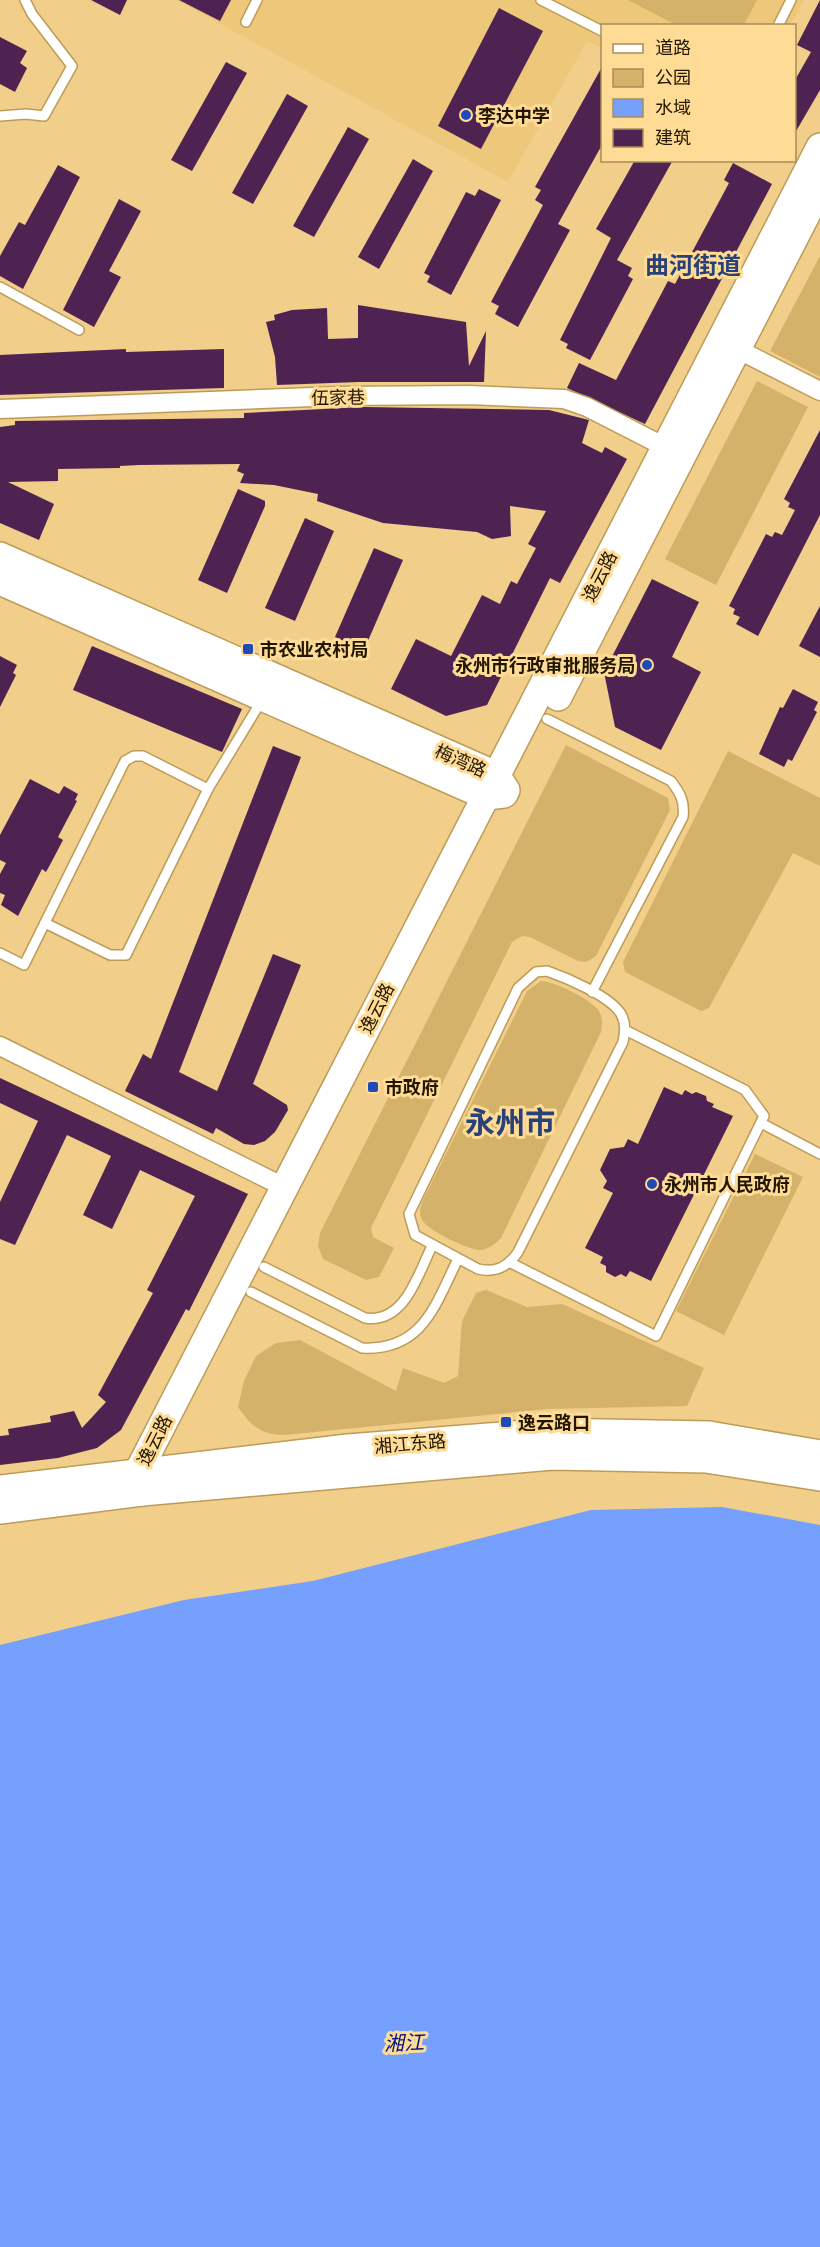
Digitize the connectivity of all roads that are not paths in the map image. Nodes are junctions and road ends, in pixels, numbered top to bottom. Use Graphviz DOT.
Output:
graph roads {
  1 [pos="25,0"];
  2 [pos="257,0"];
  3 [pos="541,0"];
  4 [pos="791,0"];
  5 [pos="246,22"];
  6 [pos="779,24"];
  7 [pos="601,30"];
  8 [pos="0,116"];
  9 [pos="820,147"];
  10 [pos="820,188"];
  11 [pos="0,287"];
  12 [pos="79,330"];
  13 [pos="737,349"];
  14 [pos="820,391"];
  15 [pos="0,409"];
  16 [pos="665,447"];
  17 [pos="0,556"];
  18 [pos="0,581"];
  19 [pos="263,698"];
  20 [pos="547,719"];
  21 [pos="496,788"];
  22 [pos="208,789"];
  23 [pos="45,923"];
  24 [pos="0,953"];
  25 [pos="592,992"];
  26 [pos="625,1030"];
  27 [pos="0,1046"];
  28 [pos="761,1123"];
  29 [pos="820,1154"];
  30 [pos="284,1187"];
  31 [pos="432,1246"];
  32 [pos="458,1259"];
  33 [pos="511,1263"];
  34 [pos="264,1267"];
  35 [pos="251,1292"];
  36 [pos="820,1454"];
  37 [pos="820,1477"];
  38 [pos="147,1478"];
  39 [pos="0,1489"];
  40 [pos="0,1510"];
  1 -- 8 [label="lane"];
  2 -- 5 [label="lane"];
  3 -- 7 [label="lane"];
  4 -- 6 [label="lane"];
  9 -- 16 [label="street, 逸云路"];
  10 -- 13 [label="street, 逸云路"];
  11 -- 12 [label="lane"];
  13 -- 14 [label="street"];
  13 -- 20 [label="street, 逸云路"];
  15 -- 16 [label="street, 伍家巷"];
  16 -- 21 [label="street, 逸云路"];
  17 -- 21 [label="street, 梅湾路"];
  18 -- 19 [label="street, 梅湾路"];
  19 -- 21 [label="street, 梅湾路"];
  19 -- 22 [label="lane"];
  20 -- 21 [label="street, 逸云路"];
  20 -- 25 [label="lane"];
  21 -- 30 [label="street, 逸云路"];
  21 -- 34 [label="street, 逸云路"];
  22 -- 23 [label="lane"];
  22 -- 23 [label="lane"];
  23 -- 24 [label="lane"];
  25 -- 26 [label="lane"];
  25 -- 31 [label="lane"];
  26 -- 28 [label="lane"];
  26 -- 33 [label="lane"];
  27 -- 30 [label="street"];
  28 -- 29 [label="lane"];
  28 -- 33 [label="lane"];
  30 -- 38 [label="street, 逸云路"];
  31 -- 32 [label="lane"];
  31 -- 34 [label="lane"];
  32 -- 33 [label="lane"];
  32 -- 35 [label="lane"];
  34 -- 35 [label="street, 逸云路"];
  35 -- 38 [label="street, 逸云路"];
  36 -- 38 [label="street, 湘江东路"];
  37 -- 38 [label="street, 湘江东路"];
  38 -- 39 [label="street, 湘江东路"];
  38 -- 40 [label="street, 湘江东路"];
}
